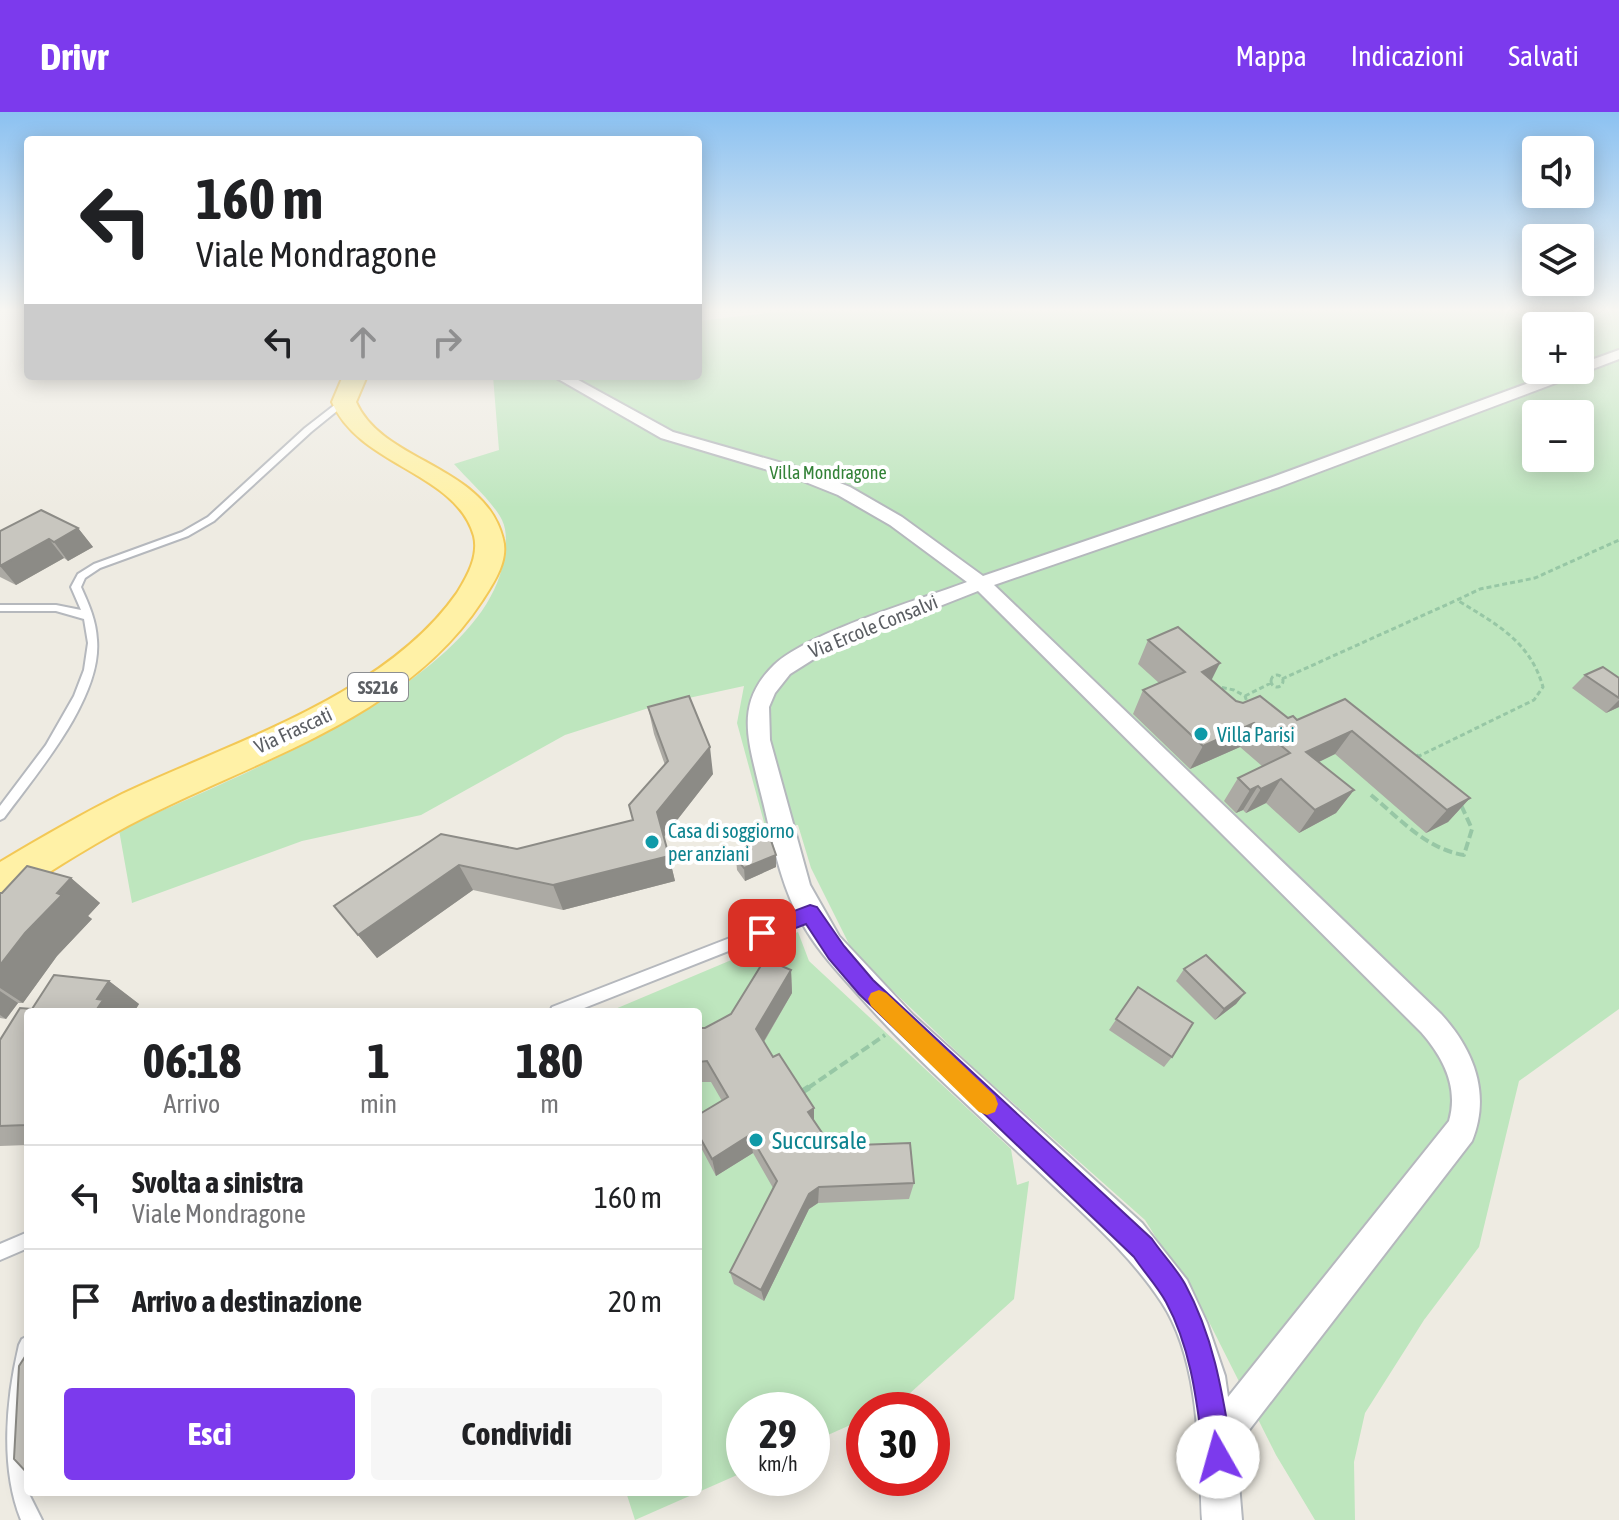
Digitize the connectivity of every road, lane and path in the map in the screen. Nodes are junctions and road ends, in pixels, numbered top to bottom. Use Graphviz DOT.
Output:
graph roads {
  1 [pos="567,380"];
  2 [pos="1541,384"];
  3 [pos="350,389"];
  4 [pos="1619,540"];
  5 [pos="981,583"];
  6 [pos="1457,600"];
  7 [pos="0,608"];
  8 [pos="89,617"];
  9 [pos="1245,696"];
  10 [pos="1225,705"];
  11 [pos="1217,709"];
  12 [pos="1418,769"];
  13 [pos="1371,795"];
  14 [pos="1457,802"];
  15 [pos="0,815"];
  16 [pos="0,883"];
  17 [pos="810,913"];
  18 [pos="567,1008"];
  19 [pos="903,1024"];
  20 [pos="795,1097"];
  21 [pos="24,1242"];
  22 [pos="0,1252"];
  23 [pos="24,1363"];
  24 [pos="1217,1441"];
  25 [pos="32,1520"];
  26 [pos="1222,1520"];
  1 -- 5 [label="street"];
  2 -- 5 [label="street, Via Ercole Consalvi"];
  3 -- 8 [label="lane"];
  3 -- 16 [label="main road, Via Frascati / SS216"];
  4 -- 6 [label="path"];
  5 -- 17 [label="street, Via Ercole Consalvi"];
  5 -- 24 [label="street"];
  6 -- 9 [label="path"];
  6 -- 12 [label="path"];
  7 -- 8 [label="lane"];
  8 -- 15 [label="lane"];
  9 -- 10 [label="path"];
  9 -- 10 [label="path"];
  10 -- 11 [label="path"];
  13 -- 14 [label="path"];
  17 -- 18 [label="lane"];
  17 -- 19 [label="street, Via Ercole Consalvi"];
  19 -- 20 [label="path"];
  19 -- 24 [label="street, Via Ercole Consalvi"];
  21 -- 22 [label="lane"];
  23 -- 25 [label="lane"];
  24 -- 26 [label="street, Via Ercole Consalvi"];
}
